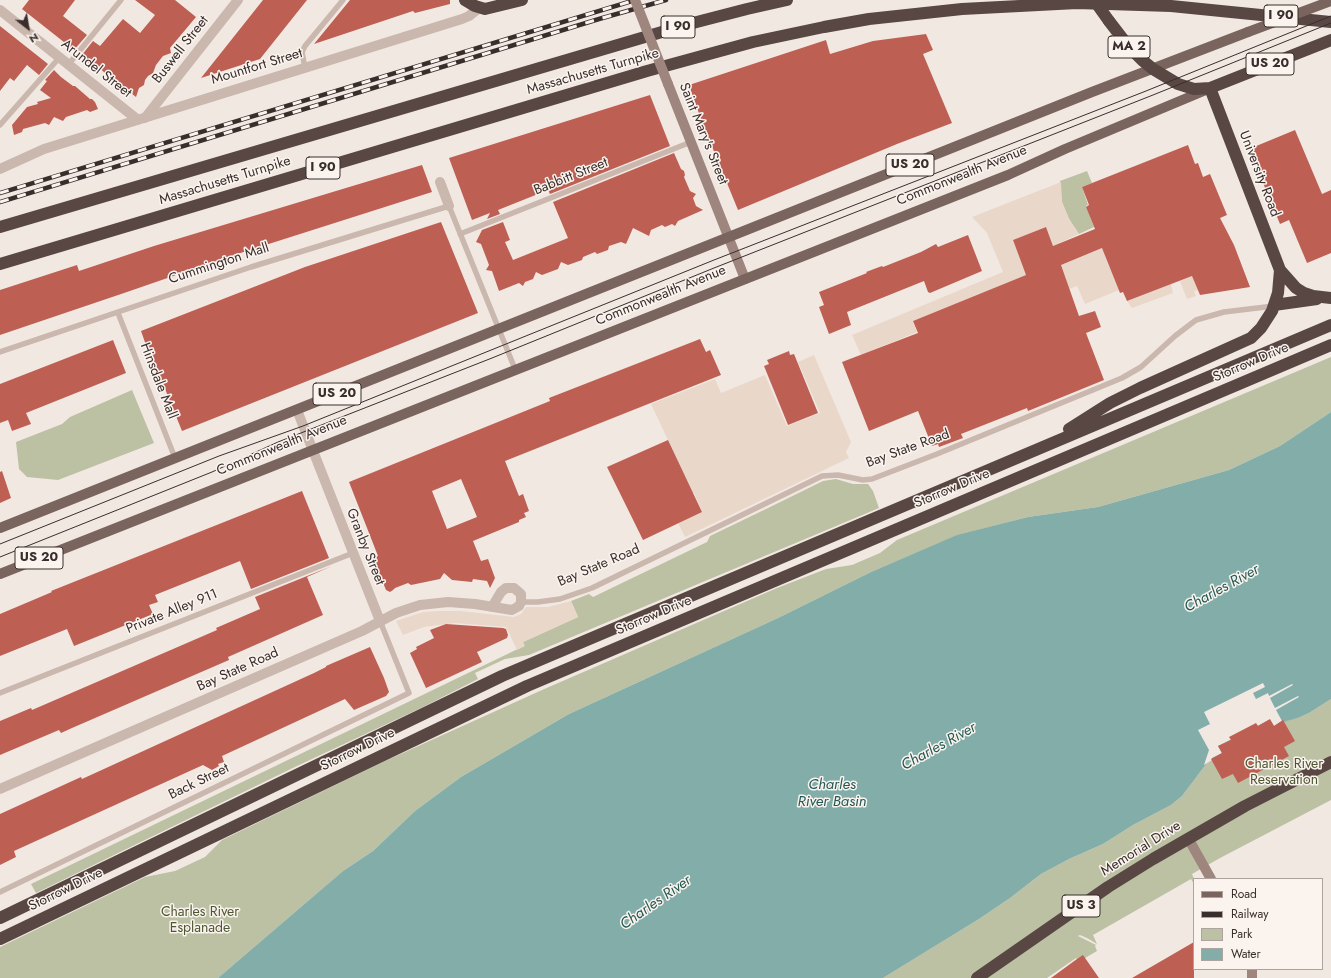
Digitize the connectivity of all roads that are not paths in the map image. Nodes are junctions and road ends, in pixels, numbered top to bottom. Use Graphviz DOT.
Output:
graph roads {
  1 [pos="121,0"];
  2 [pos="238,0"];
  3 [pos="343,0"];
  4 [pos="465,0"];
  5 [pos="522,0"];
  6 [pos="635,0"];
  7 [pos="787,0"];
  8 [pos="1094,0"];
  9 [pos="1331,1"];
  10 [pos="479,8"];
  11 [pos="0,10"];
  12 [pos="1331,22"];
  13 [pos="1331,40"];
  14 [pos="59,58"];
  15 [pos="68,65"];
  16 [pos="305,68"];
  17 [pos="1152,69"];
  18 [pos="1210,88"];
  19 [pos="141,119"];
  20 [pos="0,125"];
  21 [pos="691,142"];
  22 [pos="0,169"];
  23 [pos="440,182"];
  24 [pos="449,206"];
  25 [pos="0,227"];
  26 [pos="460,234"];
  27 [pos="729,237"];
  28 [pos="0,264"];
  29 [pos="1280,270"];
  30 [pos="745,279"];
  31 [pos="1329,298"];
  32 [pos="1274,306"];
  33 [pos="118,313"];
  34 [pos="1331,325"];
  35 [pos="500,329"];
  36 [pos="1331,345"];
  37 [pos="0,352"];
  38 [pos="515,370"];
  39 [pos="297,410"];
  40 [pos="312,449"];
  41 [pos="1036,450"];
  42 [pos="175,458"];
  43 [pos="0,528"];
  44 [pos="353,553"];
  45 [pos="0,574"];
  46 [pos="521,602"];
  47 [pos="492,607"];
  48 [pos="380,621"];
  49 [pos="408,693"];
  50 [pos="0,694"];
  51 [pos="1331,762"];
  52 [pos="0,790"];
  53 [pos="1188,838"];
  54 [pos="1210,878"];
  55 [pos="0,892"];
  56 [pos="0,918"];
  57 [pos="0,939"];
  58 [pos="977,978"];
  1 -- 15 [label="lane"];
  2 -- 19 [label="street, Buswell Street"];
  3 -- 16 [label="lane"];
  4 -- 10 [label="highway"];
  5 -- 10 [label="highway, Mountfort Street"];
  6 -- 21 [label="street, Saint Mary's Street, bridge"];
  7 -- 25 [label="highway, Massachusetts Turnpike / I 90"];
  8 -- 17 [label="highway, MA 2, bridge"];
  9 -- 17 [label="main road, Commonwealth Avenue / US 20, bridge"];
  10 -- 16 [label="street, Mountfort Street"];
  11 -- 14 [label="street, Arundel Street"];
  12 -- 28 [label="highway, Massachusetts Turnpike / I 90"];
  13 -- 18 [label="highway, Commonwealth Avenue / US 20"];
  14 -- 15 [label="street, Arundel Street"];
  14 -- 20 [label="lane"];
  15 -- 19 [label="street, Arundel Street"];
  16 -- 19 [label="street, Mountfort Street"];
  17 -- 18 [label="highway, MA 2"];
  17 -- 27 [label="main road, Commonwealth Avenue / US 20"];
  18 -- 29 [label="highway, University Road"];
  18 -- 30 [label="main road, Commonwealth Avenue / US 20"];
  19 -- 22 [label="street, Mountfort Street"];
  21 -- 26 [label="lane, Babbitt Street"];
  21 -- 27 [label="street, Saint Mary's Street"];
  23 -- 24 [label="street"];
  24 -- 26 [label="lane"];
  24 -- 33 [label="lane, Cummington Mall"];
  26 -- 35 [label="lane"];
  27 -- 30 [label="street, Saint Mary's Street"];
  27 -- 35 [label="main road, Commonwealth Avenue / US 20"];
  29 -- 31 [label="highway"];
  29 -- 32 [label="highway"];
  30 -- 38 [label="main road, Commonwealth Avenue / US 20"];
  31 -- 32 [label="highway"];
  32 -- 41 [label="highway"];
  32 -- 46 [label="lane, Bay State Road"];
  33 -- 37 [label="lane, Cummington Mall"];
  33 -- 42 [label="lane, Hinsdale Mall"];
  34 -- 41 [label="highway, Storrow Drive"];
  35 -- 38 [label="lane"];
  35 -- 39 [label="main road, Commonwealth Avenue / US 20"];
  36 -- 57 [label="highway, Storrow Drive"];
  38 -- 40 [label="main road, Commonwealth Avenue / US 20"];
  39 -- 40 [label="street, Granby Street"];
  39 -- 42 [label="main road, Commonwealth Avenue / US 20"];
  40 -- 44 [label="street, Granby Street"];
  40 -- 45 [label="main road, Commonwealth Avenue / US 20"];
  41 -- 56 [label="highway, Storrow Drive"];
  42 -- 43 [label="main road, Commonwealth Avenue / US 20"];
  44 -- 48 [label="street, Granby Street"];
  44 -- 50 [label="lane, Private Alley 911"];
  46 -- 47 [label="street, Bay State Road"];
  46 -- 47 [label="street"];
  47 -- 48 [label="street, Bay State Road"];
  48 -- 49 [label="lane, Granby Street"];
  48 -- 52 [label="street, Bay State Road"];
  49 -- 55 [label="lane, Back Street"];
  51 -- 53 [label="highway, Memorial Drive / US 3"];
  53 -- 54 [label="street"];
  53 -- 58 [label="highway, Memorial Drive / US 3"];
}
